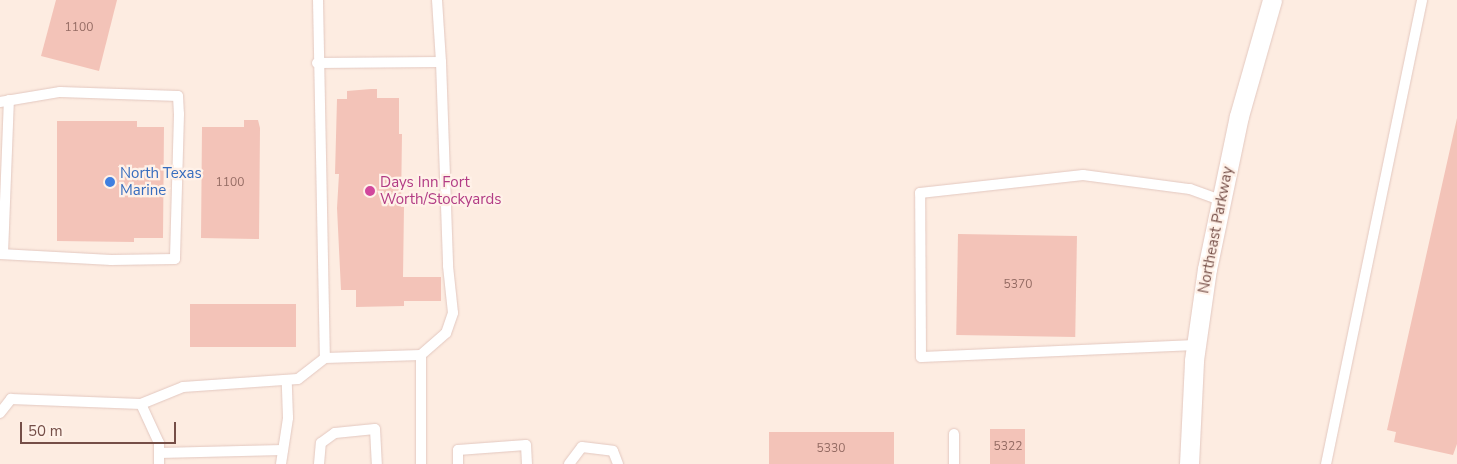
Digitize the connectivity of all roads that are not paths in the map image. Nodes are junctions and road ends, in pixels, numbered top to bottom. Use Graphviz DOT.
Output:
graph roads {
  1 [pos="318,0"];
  2 [pos="438,0"];
  3 [pos="1272,0"];
  4 [pos="1422,0"];
  5 [pos="441,62"];
  6 [pos="317,63"];
  7 [pos="5,101"];
  8 [pos="1221,200"];
  9 [pos="1,254"];
  10 [pos="1196,345"];
  11 [pos="422,355"];
  12 [pos="325,358"];
  13 [pos="287,380"];
  14 [pos="141,404"];
  15 [pos="0,413"];
  16 [pos="954,434"];
  17 [pos="283,450"];
  18 [pos="159,453"];
  19 [pos="159,464"];
  20 [pos="281,464"];
  21 [pos="319,464"];
  22 [pos="377,464"];
  23 [pos="421,464"];
  24 [pos="458,464"];
  25 [pos="527,464"];
  26 [pos="569,464"];
  27 [pos="618,464"];
  28 [pos="954,464"];
  29 [pos="1189,464"];
  30 [pos="1326,464"];
  1 -- 6 [label="lane"];
  2 -- 5 [label="lane"];
  3 -- 8 [label="street, Northeast Parkway"];
  4 -- 30 [label="lane"];
  5 -- 6 [label="lane"];
  5 -- 11 [label="lane"];
  6 -- 12 [label="lane"];
  7 -- 9 [label="lane"];
  7 -- 9 [label="lane"];
  8 -- 10 [label="street, Northeast Parkway"];
  8 -- 10 [label="lane"];
  10 -- 29 [label="street, Northeast Parkway"];
  11 -- 12 [label="lane"];
  11 -- 23 [label="lane"];
  12 -- 13 [label="lane"];
  13 -- 14 [label="lane"];
  13 -- 17 [label="lane"];
  14 -- 15 [label="lane"];
  14 -- 18 [label="lane"];
  16 -- 28 [label="lane"];
  17 -- 18 [label="lane"];
  17 -- 20 [label="lane"];
  18 -- 19 [label="lane"];
  21 -- 22 [label="lane"];
  24 -- 25 [label="lane"];
  26 -- 27 [label="lane"];
}
